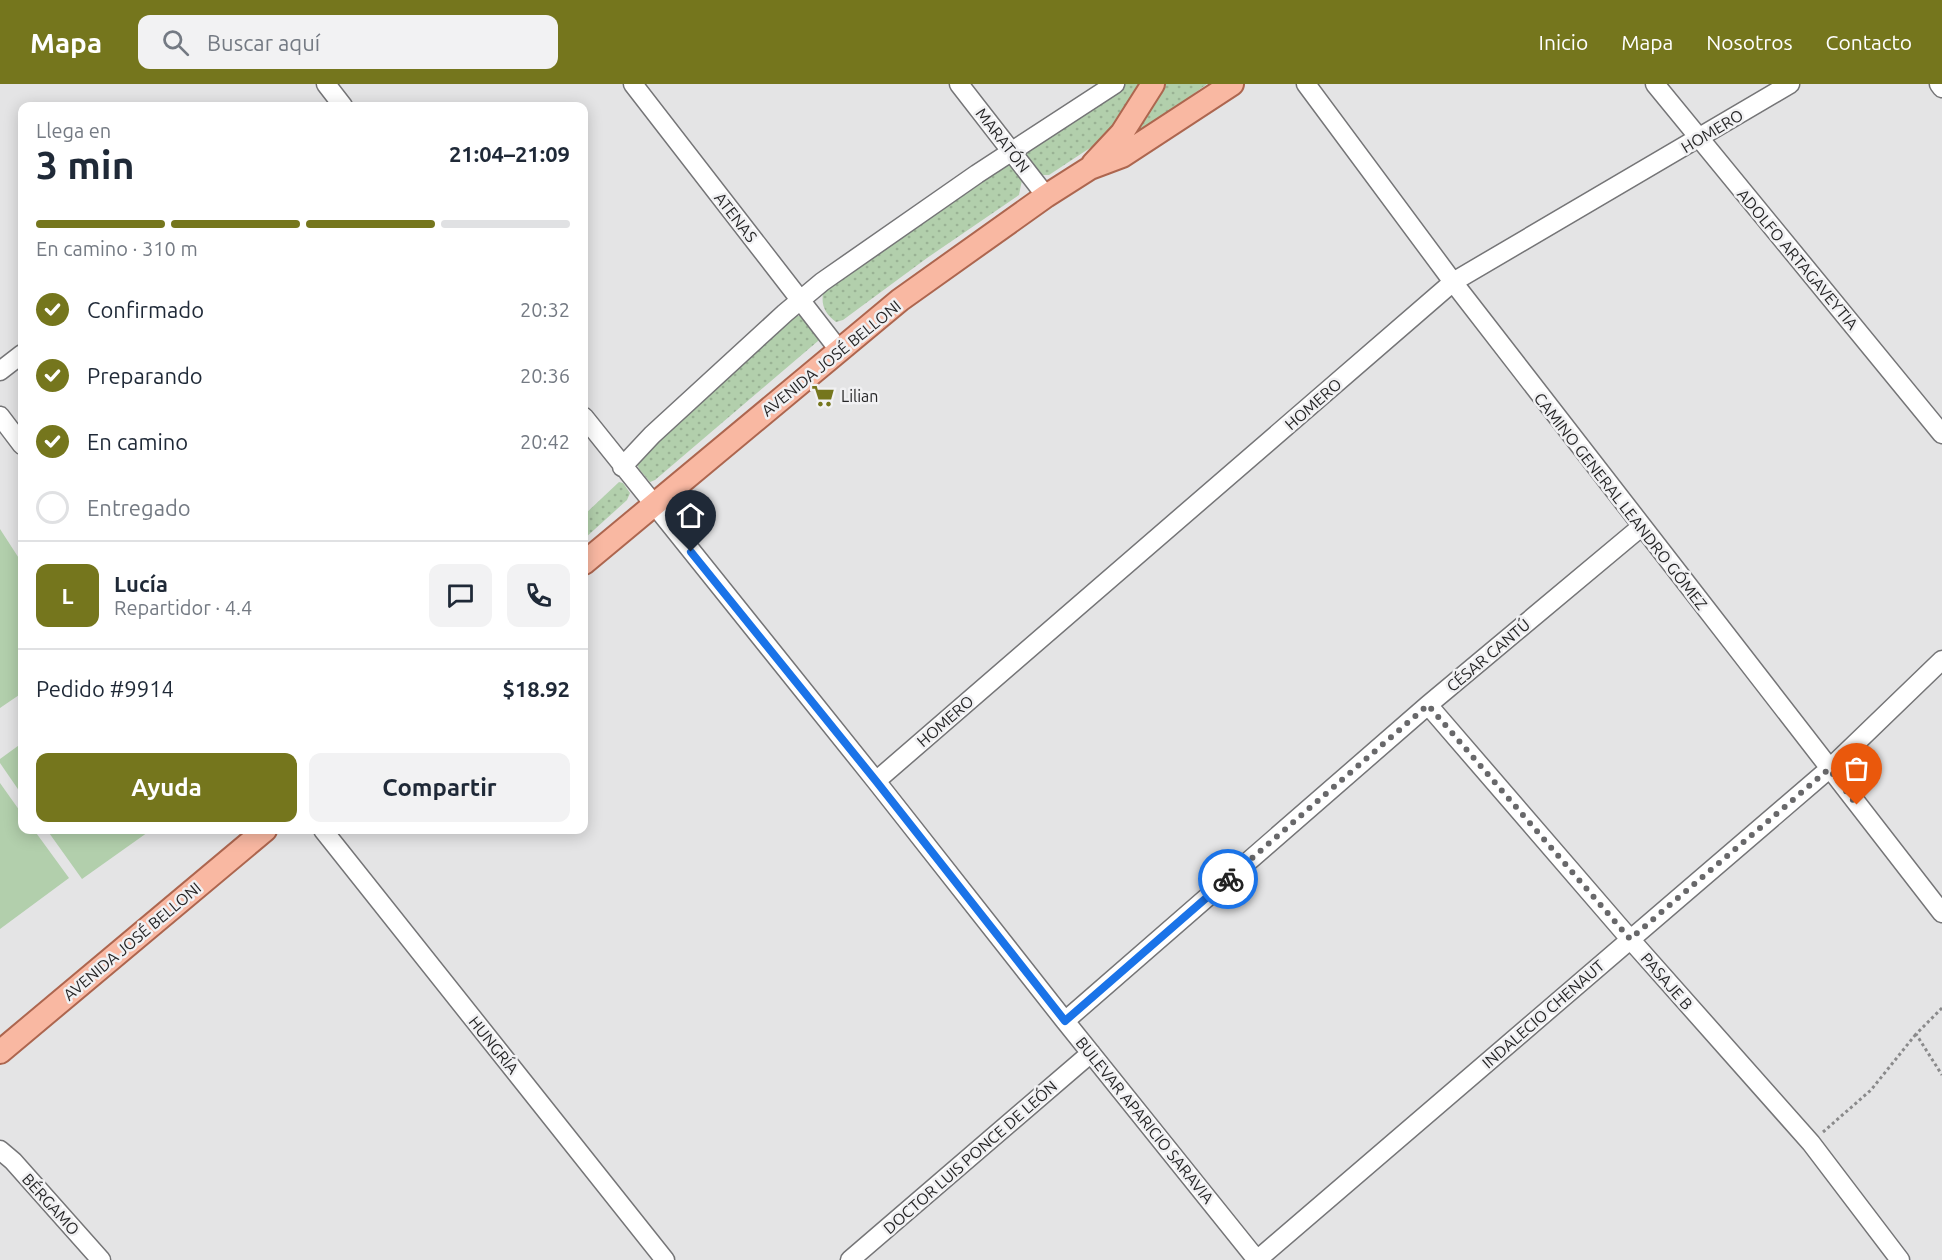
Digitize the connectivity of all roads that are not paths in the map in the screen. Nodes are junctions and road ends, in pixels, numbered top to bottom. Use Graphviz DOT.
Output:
graph roads {
  1 [pos="326,84"];
  2 [pos="633,84"];
  3 [pos="959,84"];
  4 [pos="1115,84"];
  5 [pos="1153,84"];
  6 [pos="1232,84"];
  7 [pos="1306,84"];
  8 [pos="1655,84"];
  9 [pos="1790,84"];
  10 [pos="1939,84"];
  11 [pos="1942,88"];
  12 [pos="340,102"];
  13 [pos="1699,139"];
  14 [pos="1012,152"];
  15 [pos="1090,168"];
  16 [pos="1046,196"];
  17 [pos="1453,282"];
  18 [pos="800,300"];
  19 [pos="839,350"];
  20 [pos="18,357"];
  21 [pos="0,371"];
  22 [pos="0,416"];
  23 [pos="588,422"];
  24 [pos="1942,434"];
  25 [pos="18,440"];
  26 [pos="622,467"];
  27 [pos="653,505"];
  28 [pos="1641,526"];
  29 [pos="588,560"];
  30 [pos="1942,660"];
  31 [pos="1428,705"];
  32 [pos="1829,769"];
  33 [pos="876,781"];
  34 [pos="260,834"];
  35 [pos="326,834"];
  36 [pos="1942,913"];
  37 [pos="1630,939"];
  38 [pos="1065,1021"];
  39 [pos="0,1052"];
  40 [pos="1091,1053"];
  41 [pos="0,1150"];
  42 [pos="101,1260"];
  43 [pos="665,1260"];
  44 [pos="850,1260"];
  45 [pos="1257,1260"];
  46 [pos="1900,1260"];
  1 -- 12 [label="street"];
  2 -- 18 [label="street, ATENAS"];
  3 -- 14 [label="street, MARATÓN"];
  4 -- 14 [label="street"];
  5 -- 15 [label="main road, AVENIDA JOSÉ BELLONI"];
  6 -- 15 [label="main road, AVENIDA JOSÉ BELLONI"];
  7 -- 17 [label="street, CAMINO GENERAL LEANDRO GÓMEZ"];
  8 -- 13 [label="street, ADOLFO ARTAGAVEYTIA"];
  9 -- 13 [label="street, HOMERO"];
  10 -- 11 [label="street"];
  13 -- 17 [label="street, HOMERO"];
  13 -- 24 [label="street, ADOLFO ARTAGAVEYTIA"];
  14 -- 16 [label="street, MARATÓN"];
  14 -- 18 [label="street"];
  15 -- 16 [label="main road, AVENIDA JOSÉ BELLONI"];
  16 -- 19 [label="main road, AVENIDA JOSÉ BELLONI"];
  17 -- 28 [label="street, CAMINO GENERAL LEANDRO GÓMEZ"];
  17 -- 33 [label="street, HOMERO"];
  18 -- 19 [label="street, ATENAS"];
  18 -- 26 [label="street"];
  19 -- 27 [label="main road, AVENIDA JOSÉ BELLONI"];
  20 -- 21 [label="street"];
  22 -- 25 [label="street"];
  23 -- 26 [label="street, BULEVAR APARICIO SARAVIA"];
  26 -- 27 [label="street, BULEVAR APARICIO SARAVIA"];
  27 -- 29 [label="main road, AVENIDA JOSÉ BELLONI"];
  27 -- 33 [label="street, BULEVAR APARICIO SARAVIA"];
  28 -- 31 [label="street, CÉSAR CANTÚ"];
  28 -- 32 [label="street, CAMINO GENERAL LEANDRO GÓMEZ"];
  30 -- 32 [label="street, INDALECIO CHENAUT"];
  31 -- 37 [label="street, PASAJE B"];
  31 -- 38 [label="street, CÉSAR CANTÚ"];
  32 -- 36 [label="street, CAMINO GENERAL LEANDRO GÓMEZ"];
  32 -- 37 [label="street, INDALECIO CHENAUT"];
  33 -- 38 [label="street, BULEVAR APARICIO SARAVIA"];
  34 -- 39 [label="main road, AVENIDA JOSÉ BELLONI"];
  35 -- 43 [label="street, HUNGRÍA"];
  37 -- 45 [label="street, INDALECIO CHENAUT"];
  37 -- 46 [label="street, PASAJE B"];
  38 -- 40 [label="street, BULEVAR APARICIO SARAVIA"];
  40 -- 44 [label="street, DOCTOR LUIS PONCE DE LEÓN"];
  40 -- 45 [label="street, BULEVAR APARICIO SARAVIA"];
  41 -- 42 [label="street, BÉRGAMO"];
}
